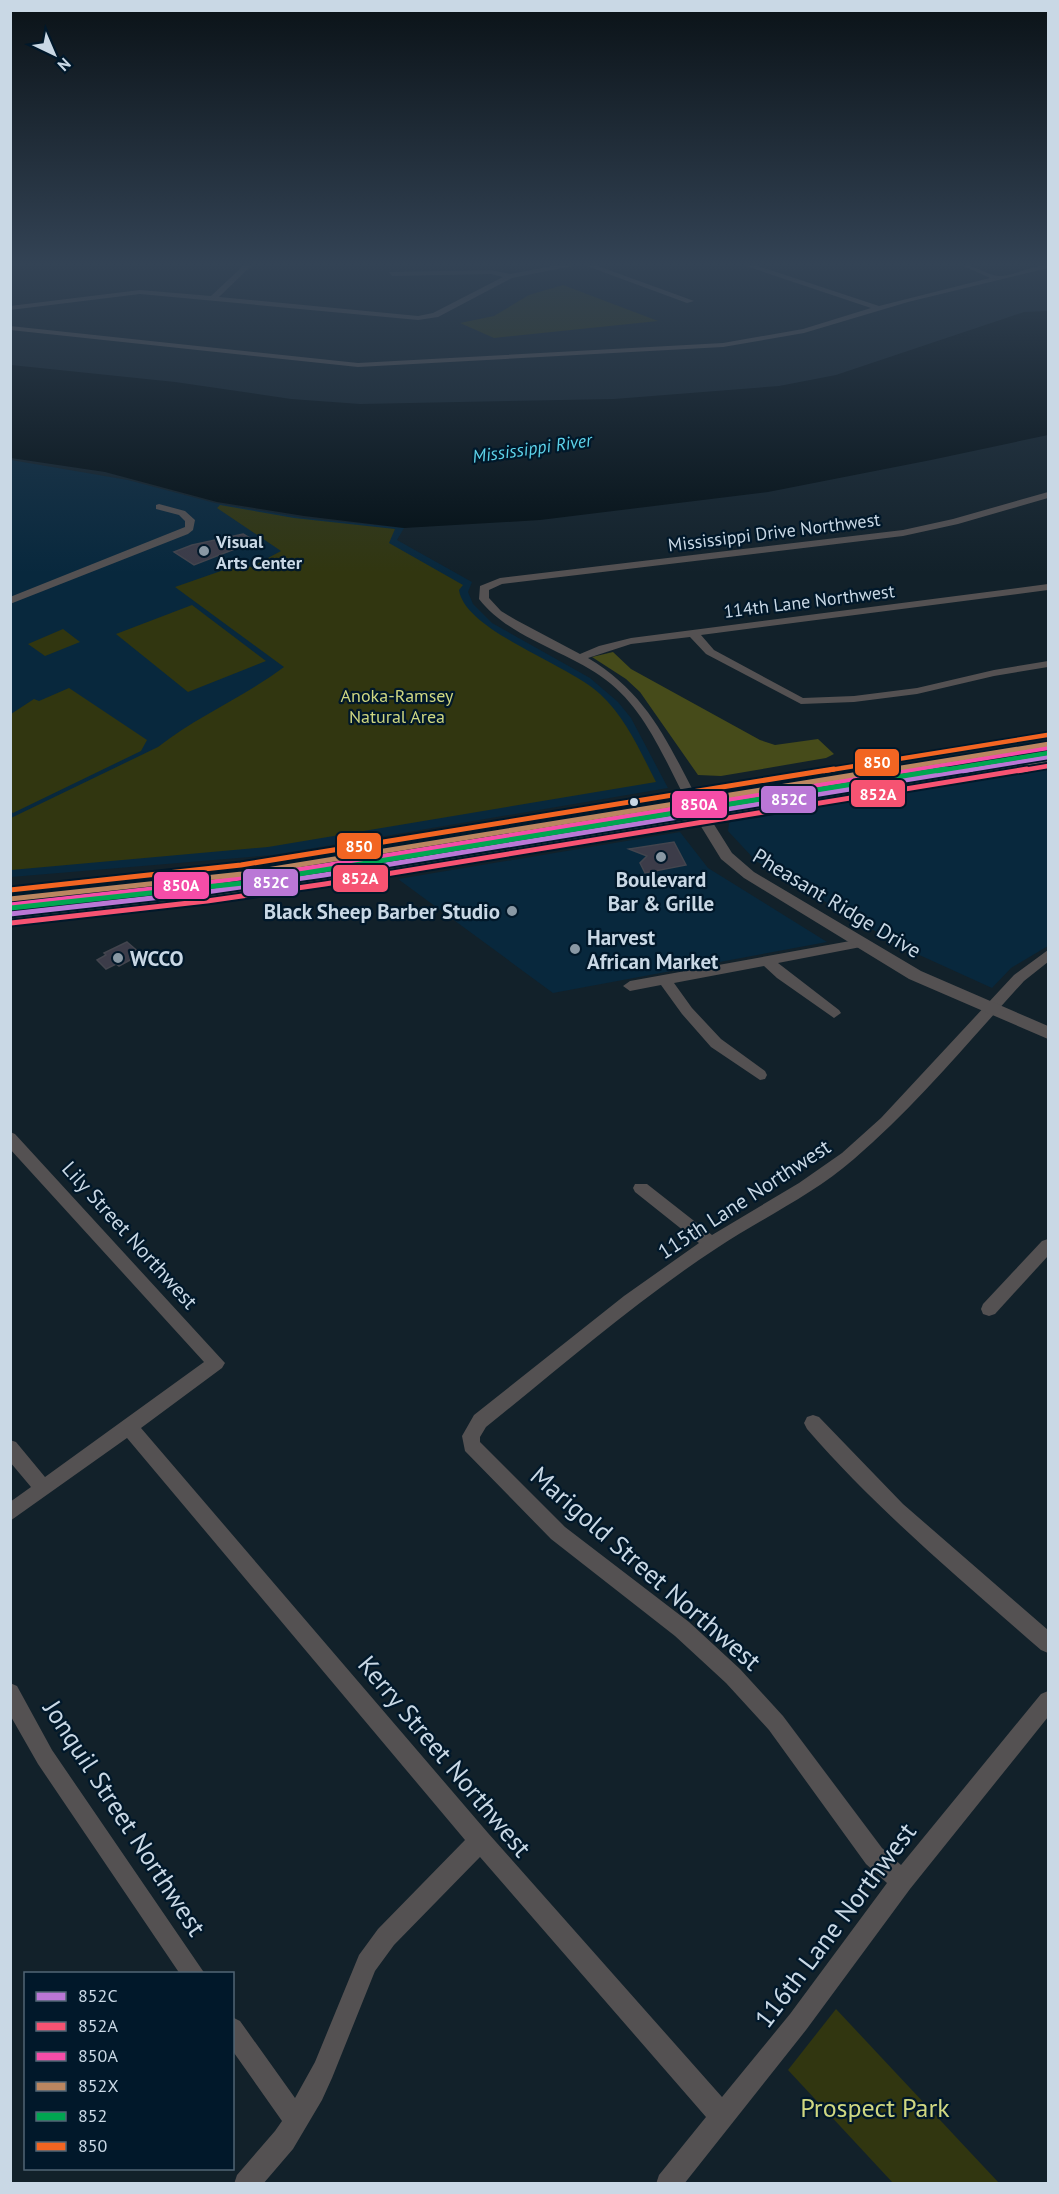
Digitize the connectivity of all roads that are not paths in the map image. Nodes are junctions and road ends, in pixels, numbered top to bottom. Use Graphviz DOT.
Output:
graph roads {
  1 [pos="1048,495"];
  2 [pos="159,507"];
  3 [pos="500,581"];
  4 [pos="1048,587"];
  5 [pos="10,601"];
  6 [pos="692,632"];
  7 [pos="577,659"];
  8 [pos="1048,664"];
  9 [pos="1048,744"];
  10 [pos="1048,757"];
  11 [pos="696,808"];
  12 [pos="10,899"];
  13 [pos="10,914"];
  14 [pos="861,943"];
  15 [pos="1048,955"];
  16 [pos="768,961"];
  17 [pos="665,981"];
  18 [pos="630,986"];
  19 [pos="993,1008"];
  20 [pos="834,1012"];
  21 [pos="1048,1033"];
  22 [pos="760,1075"];
  23 [pos="10,1138"];
  24 [pos="641,1188"];
  25 [pos="711,1243"];
  26 [pos="1048,1246"];
  27 [pos="989,1309"];
  28 [pos="813,1423"];
  29 [pos="129,1427"];
  30 [pos="471,1436"];
  31 [pos="10,1448"];
  32 [pos="44,1489"];
  33 [pos="10,1514"];
  34 [pos="1048,1643"];
  35 [pos="10,1693"];
  36 [pos="1048,1701"];
  37 [pos="480,1841"];
  38 [pos="902,1881"];
  39 [pos="193,1972"];
  40 [pos="234,2032"];
  41 [pos="722,2116"];
  42 [pos="296,2120"];
  43 [pos="246,2184"];
  44 [pos="668,2184"];
  1 -- 3 [label="street, Mississippi Drive Northwest"];
  2 -- 5 [label="street"];
  3 -- 7 [label="street, Pheasant Ridge Drive"];
  4 -- 6 [label="street, 114th Lane Northwest"];
  6 -- 7 [label="street, 114th Lane Northwest"];
  6 -- 8 [label="street"];
  7 -- 11 [label="street, Pheasant Ridge Drive"];
  9 -- 11 [label="main road"];
  10 -- 11 [label="main road"];
  11 -- 12 [label="main road"];
  11 -- 13 [label="main road"];
  11 -- 14 [label="street, Pheasant Ridge Drive"];
  14 -- 16 [label="street"];
  14 -- 19 [label="street, Pheasant Ridge Drive"];
  15 -- 19 [label="street, 115th Lane Northwest"];
  16 -- 17 [label="street"];
  16 -- 20 [label="street"];
  17 -- 18 [label="street"];
  17 -- 22 [label="street"];
  19 -- 21 [label="street, Pheasant Ridge Drive"];
  19 -- 25 [label="street, 115th Lane Northwest"];
  23 -- 29 [label="street, Lily Street Northwest"];
  24 -- 25 [label="street"];
  25 -- 30 [label="street, 115th Lane Northwest"];
  26 -- 27 [label="street"];
  28 -- 34 [label="street"];
  29 -- 32 [label="street"];
  29 -- 37 [label="street, Kerry Street Northwest"];
  30 -- 38 [label="street, Marigold Street Northwest"];
  31 -- 32 [label="street"];
  32 -- 33 [label="street"];
  35 -- 39 [label="street, Jonquil Street Northwest"];
  36 -- 38 [label="street, 116th Lane Northwest"];
  37 -- 41 [label="street, Kerry Street Northwest"];
  37 -- 42 [label="street"];
  38 -- 41 [label="street, 116th Lane Northwest"];
  40 -- 42 [label="street"];
  41 -- 44 [label="street, 116th Lane Northwest"];
  42 -- 43 [label="street"];
}
